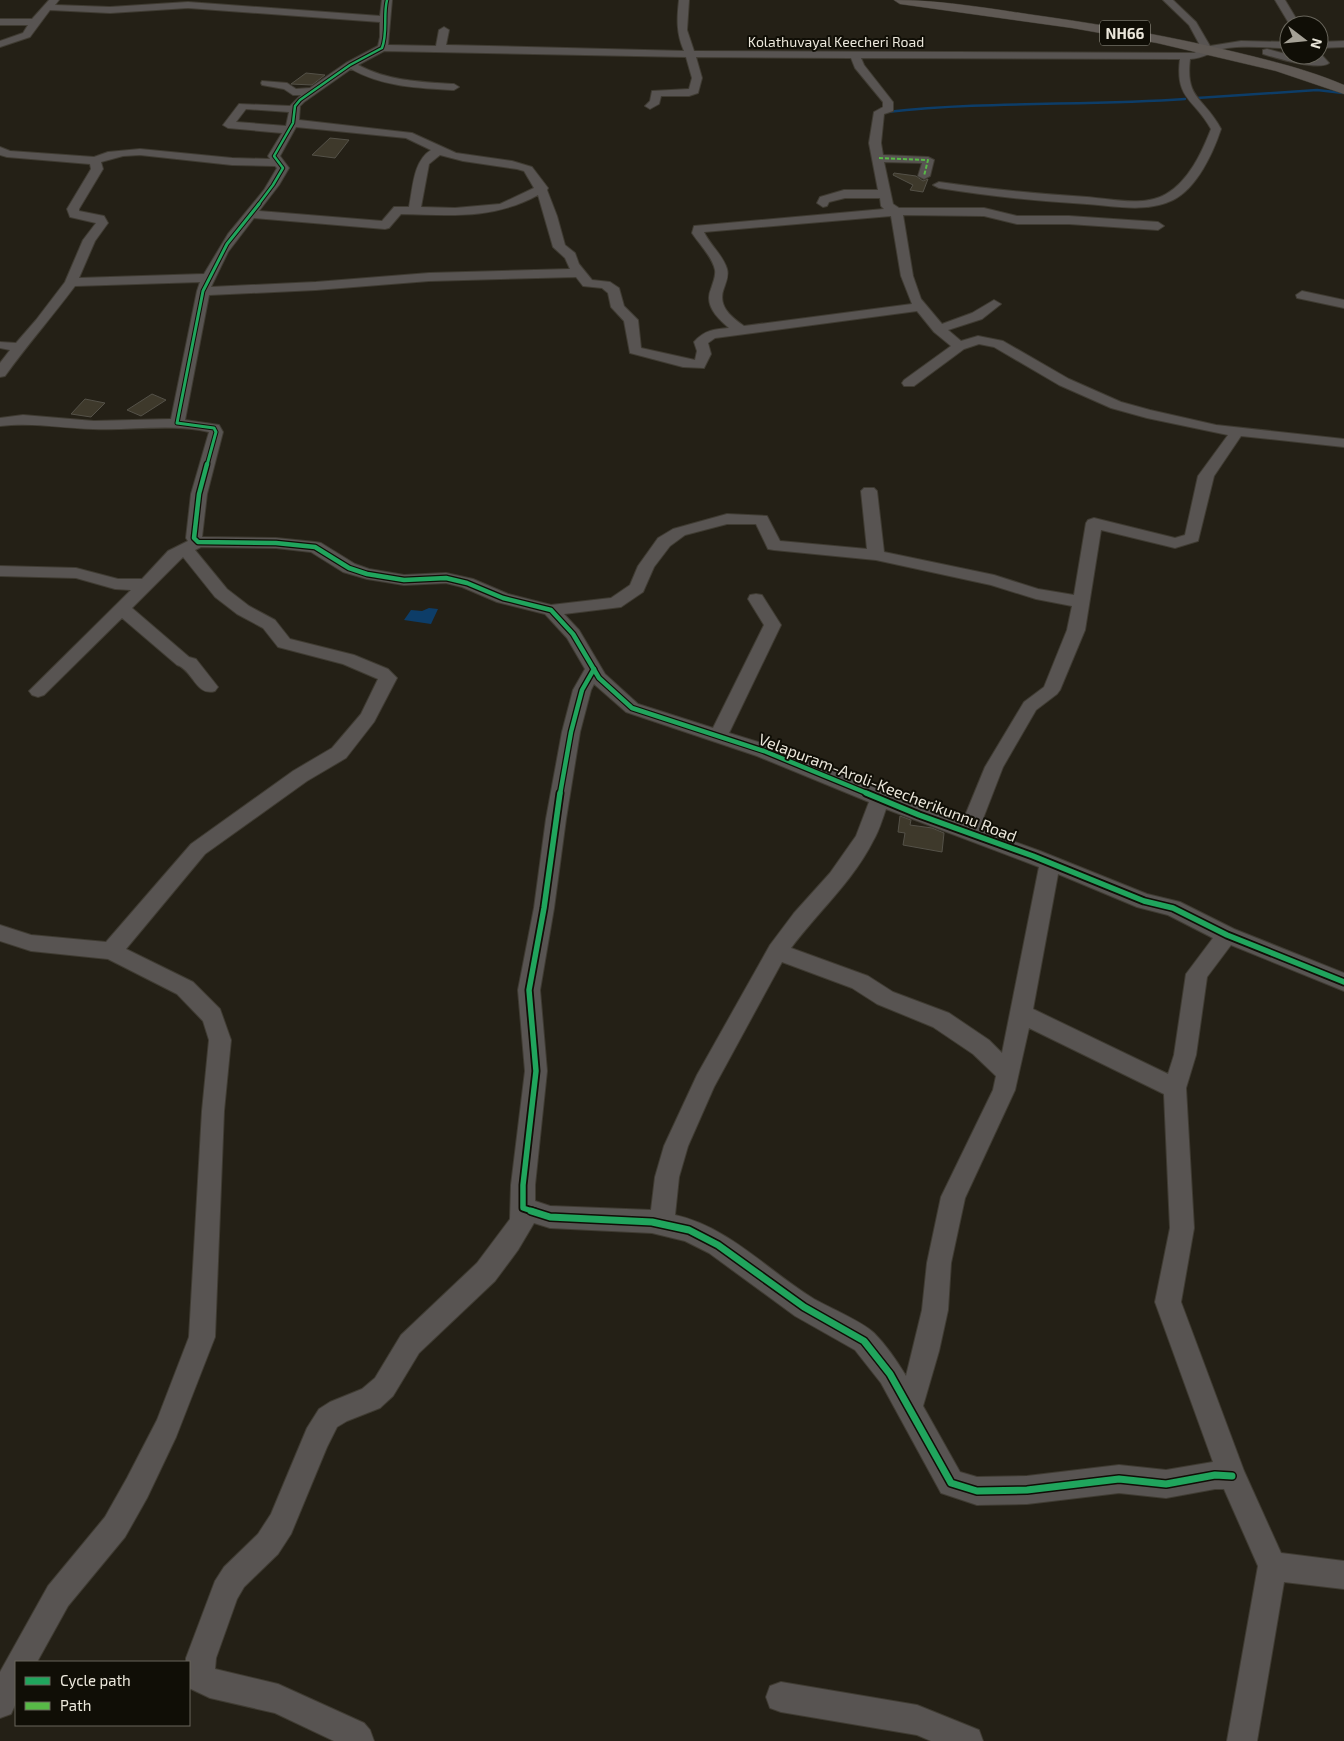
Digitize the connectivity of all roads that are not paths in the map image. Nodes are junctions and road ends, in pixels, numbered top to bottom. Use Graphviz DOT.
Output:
graph roads {
  1 [pos="123,0"];
  2 [pos="387,0"];
  3 [pos="684,0"];
  4 [pos="900,0"];
  5 [pos="1168,0"];
  6 [pos="1280,0"];
  7 [pos="921,1"];
  8 [pos="50,3"];
  9 [pos="110,10"];
  10 [pos="1289,15"];
  11 [pos="384,19"];
  12 [pos="0,22"];
  13 [pos="35,22"];
  14 [pos="444,30"];
  15 [pos="0,44"];
  16 [pos="1344,44"];
  17 [pos="1240,45"];
  18 [pos="1279,45"];
  19 [pos="1329,45"];
  20 [pos="380,49"];
  21 [pos="440,49"];
  22 [pos="1207,49"];
  23 [pos="359,50"];
  24 [pos="545,50"];
  25 [pos="691,54"];
  26 [pos="855,56"];
  27 [pos="1185,56"];
  28 [pos="1279,56"];
  29 [pos="537,62"];
  30 [pos="350,65"];
  31 [pos="266,83"];
  32 [pos="454,87"];
  33 [pos="1344,90"];
  34 [pos="311,91"];
  35 [pos="650,106"];
  36 [pos="292,120"];
  37 [pos="0,150"];
  38 [pos="438,151"];
  39 [pos="879,158"];
  40 [pos="95,161"];
  41 [pos="280,163"];
  42 [pos="924,176"];
  43 [pos="939,185"];
  44 [pos="542,188"];
  45 [pos="885,194"];
  46 [pos="823,203"];
  47 [pos="414,210"];
  48 [pos="896,212"];
  49 [pos="251,214"];
  50 [pos="1158,226"];
  51 [pos="580,273"];
  52 [pos="71,282"];
  53 [pos="205,285"];
  54 [pos="1302,295"];
  55 [pos="994,304"];
  56 [pos="1344,304"];
  57 [pos="921,307"];
  58 [pos="939,329"];
  59 [pos="744,331"];
  60 [pos="3,345"];
  61 [pos="959,346"];
  62 [pos="19,347"];
  63 [pos="0,373"];
  64 [pos="909,383"];
  65 [pos="0,422"];
  66 [pos="176,424"];
  67 [pos="1237,432"];
  68 [pos="1344,443"];
  69 [pos="870,491"];
  70 [pos="191,545"];
  71 [pos="876,555"];
  72 [pos="0,571"];
  73 [pos="148,583"];
  74 [pos="756,599"];
  75 [pos="1080,602"];
  76 [pos="122,609"];
  77 [pos="551,610"];
  78 [pos="594,669"];
  79 [pos="209,687"];
  80 [pos="38,691"];
  81 [pos="718,736"];
  82 [pos="880,799"];
  83 [pos="967,833"];
  84 [pos="1050,863"];
  85 [pos="0,933"];
  86 [pos="1227,935"];
  87 [pos="111,951"];
  88 [pos="777,951"];
  89 [pos="1344,982"];
  90 [pos="1021,1014"];
  91 [pos="1008,1073"];
  92 [pos="1175,1088"];
  93 [pos="523,1208"];
  94 [pos="662,1224"];
  95 [pos="909,1408"];
  96 [pos="1232,1476"];
  97 [pos="1272,1566"];
  98 [pos="1344,1575"];
  99 [pos="22,1661"];
  100 [pos="15,1674"];
  101 [pos="782,1697"];
  102 [pos="0,1703"];
  103 [pos="359,1741"];
  104 [pos="968,1741"];
  105 [pos="1242,1741"];
  1 -- 9 [label="street"];
  2 -- 11 [label="street"];
  3 -- 25 [label="street"];
  4 -- 7 [label="highway, NH66"];
  5 -- 22 [label="street"];
  6 -- 10 [label="street"];
  7 -- 22 [label="highway, NH66"];
  8 -- 9 [label="street"];
  8 -- 13 [label="street"];
  9 -- 11 [label="street"];
  11 -- 20 [label="street"];
  12 -- 13 [label="street"];
  13 -- 15 [label="street"];
  14 -- 21 [label="street"];
  16 -- 19 [label="street"];
  17 -- 18 [label="street, Kolathuvayal Keecheri Road"];
  17 -- 22 [label="street, Kolathuvayal Keecheri Road"];
  17 -- 28 [label="street"];
  20 -- 21 [label="street, Kolathuvayal Keecheri Road"];
  20 -- 23 [label="street, Kolathuvayal Keecheri Road"];
  20 -- 30 [label="street"];
  21 -- 24 [label="street, Kolathuvayal Keecheri Road"];
  22 -- 27 [label="street, Kolathuvayal Keecheri Road"];
  22 -- 33 [label="highway, NH66"];
  24 -- 25 [label="street, Kolathuvayal Keecheri Road"];
  24 -- 29 [label="street"];
  25 -- 26 [label="street, Kolathuvayal Keecheri Road"];
  25 -- 35 [label="street"];
  26 -- 27 [label="street, Kolathuvayal Keecheri Road"];
  26 -- 39 [label="street"];
  27 -- 43 [label="street"];
  30 -- 32 [label="street"];
  30 -- 34 [label="street"];
  31 -- 34 [label="street"];
  34 -- 36 [label="street"];
  36 -- 36 [label="street"];
  36 -- 38 [label="street"];
  36 -- 41 [label="street"];
  37 -- 40 [label="street"];
  38 -- 44 [label="street"];
  38 -- 47 [label="street"];
  39 -- 42 [label="street"];
  39 -- 45 [label="street"];
  40 -- 41 [label="street"];
  40 -- 52 [label="street"];
  41 -- 49 [label="street"];
  44 -- 47 [label="street"];
  44 -- 51 [label="street"];
  45 -- 46 [label="street"];
  45 -- 48 [label="street"];
  47 -- 49 [label="street"];
  48 -- 50 [label="street"];
  48 -- 57 [label="street"];
  48 -- 59 [label="street"];
  49 -- 53 [label="street"];
  51 -- 53 [label="street"];
  51 -- 59 [label="street"];
  52 -- 53 [label="street"];
  52 -- 62 [label="street"];
  53 -- 66 [label="street"];
  54 -- 56 [label="street"];
  55 -- 58 [label="street"];
  57 -- 58 [label="street"];
  57 -- 59 [label="street"];
  58 -- 61 [label="street"];
  60 -- 62 [label="street"];
  61 -- 64 [label="street"];
  61 -- 67 [label="street"];
  62 -- 63 [label="street"];
  65 -- 66 [label="street"];
  66 -- 70 [label="street"];
  67 -- 68 [label="street"];
  67 -- 75 [label="street"];
  69 -- 71 [label="street"];
  70 -- 73 [label="street"];
  70 -- 77 [label="street"];
  70 -- 87 [label="street"];
  71 -- 75 [label="street"];
  71 -- 77 [label="street"];
  72 -- 73 [label="street"];
  73 -- 76 [label="street"];
  74 -- 81 [label="street"];
  75 -- 83 [label="street"];
  76 -- 79 [label="street"];
  76 -- 80 [label="street"];
  77 -- 78 [label="street, Velapuram-Aroli-Keecherikunnu Road"];
  78 -- 81 [label="street, Velapuram-Aroli-Keecherikunnu Road"];
  78 -- 93 [label="street"];
  81 -- 82 [label="street, Velapuram-Aroli-Keecherikunnu Road"];
  82 -- 83 [label="street, Velapuram-Aroli-Keecherikunnu Road"];
  82 -- 88 [label="street"];
  83 -- 84 [label="street, Velapuram-Aroli-Keecherikunnu Road"];
  84 -- 86 [label="street, Velapuram-Aroli-Keecherikunnu Road"];
  84 -- 90 [label="street"];
  85 -- 87 [label="street"];
  86 -- 89 [label="street, Velapuram-Aroli-Keecherikunnu Road"];
  86 -- 92 [label="street"];
  87 -- 99 [label="street"];
  88 -- 91 [label="street"];
  88 -- 94 [label="street"];
  90 -- 91 [label="street"];
  90 -- 92 [label="street"];
  91 -- 95 [label="street"];
  92 -- 96 [label="street"];
  93 -- 94 [label="street"];
  93 -- 103 [label="street"];
  94 -- 95 [label="street"];
  95 -- 96 [label="street"];
  96 -- 97 [label="street"];
  97 -- 98 [label="street"];
  97 -- 105 [label="street"];
  100 -- 102 [label="street"];
  101 -- 104 [label="street"];
}
